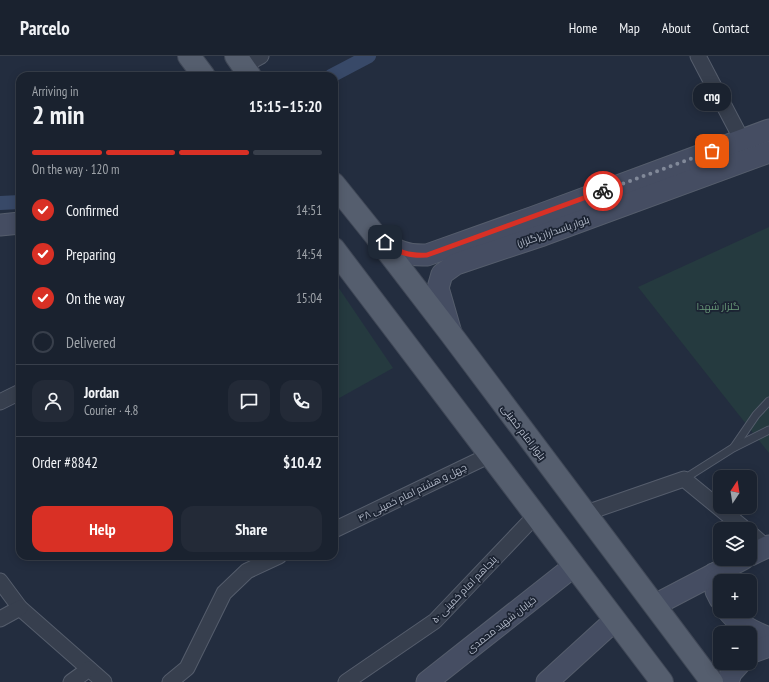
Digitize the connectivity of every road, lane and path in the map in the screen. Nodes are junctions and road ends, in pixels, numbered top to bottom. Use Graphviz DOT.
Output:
graph roads {
  1 [pos="189,56"];
  2 [pos="698,56"];
  3 [pos="201,72"];
  4 [pos="769,130"];
  5 [pos="742,140"];
  6 [pos="769,152"];
  7 [pos="338,189"];
  8 [pos="16,223"];
  9 [pos="0,225"];
  10 [pos="538,226"];
  11 [pos="375,235"];
  12 [pos="338,254"];
  13 [pos="451,334"];
  14 [pos="16,394"];
  15 [pos="769,401"];
  16 [pos="0,402"];
  17 [pos="769,430"];
  18 [pos="733,448"];
  19 [pos="490,455"];
  20 [pos="684,478"];
  21 [pos="586,513"];
  22 [pos="536,515"];
  23 [pos="737,522"];
  24 [pos="338,528"];
  25 [pos="271,560"];
  26 [pos="574,566"];
  27 [pos="729,566"];
  28 [pos="714,574"];
  29 [pos="713,575"];
  30 [pos="0,581"];
  31 [pos="655,605"];
  32 [pos="20,608"];
  33 [pos="734,618"];
  34 [pos="0,619"];
  35 [pos="615,620"];
  36 [pos="769,638"];
  37 [pos="769,646"];
  38 [pos="757,650"];
  39 [pos="89,669"];
  40 [pos="734,670"];
  41 [pos="70,682"];
  42 [pos="104,682"];
  43 [pos="170,682"];
  44 [pos="346,682"];
  45 [pos="427,682"];
  46 [pos="547,682"];
  47 [pos="662,682"];
  48 [pos="712,682"];
  49 [pos="728,682"];
  1 -- 3 [label="main road"];
  2 -- 5 [label="street"];
  4 -- 5 [label="main road, بلوار پاسداران(گلزار)"];
  5 -- 10 [label="main road, بلوار پاسداران(گلزار)"];
  6 -- 10 [label="main road, بلوار پاسداران(گلزار)"];
  7 -- 11 [label="main road, بلوار امام خمینی"];
  8 -- 9 [label="main road"];
  10 -- 11 [label="main road, بلوار پاسداران(گلزار)"];
  10 -- 13 [label="main road, بلوار پاسداران(گلزار)"];
  11 -- 13 [label="main road, بلوار امام خمینی"];
  12 -- 19 [label="main road"];
  13 -- 21 [label="main road, بلوار امام خمینی"];
  14 -- 16 [label="street"];
  15 -- 18 [label="lane"];
  17 -- 18 [label="lane"];
  18 -- 20 [label="lane"];
  19 -- 22 [label="main road"];
  19 -- 24 [label="street, چهل و هشتم امام خمینی ۴۸"];
  20 -- 21 [label="street"];
  20 -- 23 [label="street"];
  21 -- 31 [label="main road, بلوار امام خمینی"];
  22 -- 26 [label="main road"];
  22 -- 44 [label="street, پنجاهم امام خمینی ۵۰"];
  25 -- 43 [label="street"];
  26 -- 35 [label="main road"];
  26 -- 45 [label="main road, خیابان شهید محمدی"];
  27 -- 28 [label="main road"];
  29 -- 31 [label="main road"];
  30 -- 32 [label="street"];
  31 -- 48 [label="main road, بلوار امام خمینی"];
  32 -- 34 [label="street"];
  32 -- 39 [label="street"];
  33 -- 36 [label="main road"];
  35 -- 46 [label="main road"];
  35 -- 47 [label="main road"];
  37 -- 38 [label="main road"];
  39 -- 41 [label="street"];
  39 -- 42 [label="street"];
  40 -- 49 [label="main road"];
}
